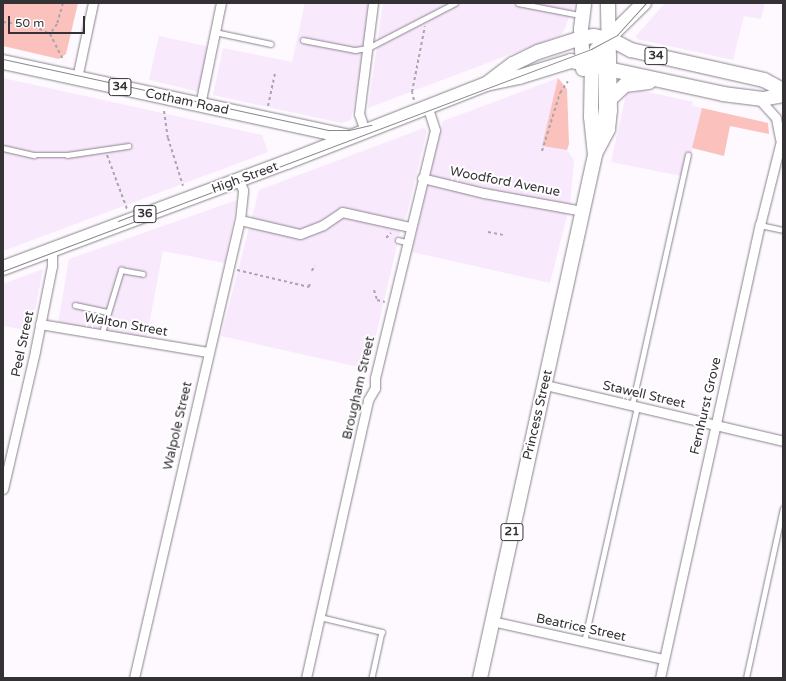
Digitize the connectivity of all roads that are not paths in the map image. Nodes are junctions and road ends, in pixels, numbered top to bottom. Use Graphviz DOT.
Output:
graph roads {
  1 [pos="93,3"];
  2 [pos="221,3"];
  3 [pos="373,3"];
  4 [pos="456,3"];
  5 [pos="518,3"];
  6 [pos="608,3"];
  7 [pos="644,3"];
  8 [pos="583,9"];
  9 [pos="215,32"];
  10 [pos="581,38"];
  11 [pos="303,40"];
  12 [pos="603,40"];
  13 [pos="271,44"];
  14 [pos="368,48"];
  15 [pos="3,62"];
  16 [pos="597,65"];
  17 [pos="77,78"];
  18 [pos="665,81"];
  19 [pos="486,84"];
  20 [pos="783,90"];
  21 [pos="783,95"];
  22 [pos="611,98"];
  23 [pos="759,99"];
  24 [pos="200,105"];
  25 [pos="422,108"];
  26 [pos="365,130"];
  27 [pos="781,136"];
  28 [pos="349,137"];
  29 [pos="128,146"];
  30 [pos="3,148"];
  31 [pos="596,152"];
  32 [pos="688,154"];
  33 [pos="422,178"];
  34 [pos="239,180"];
  35 [pos="583,211"];
  36 [pos="240,220"];
  37 [pos="760,225"];
  38 [pos="410,227"];
  39 [pos="783,230"];
  40 [pos="52,249"];
  41 [pos="3,268"];
  42 [pos="143,274"];
  43 [pos="75,305"];
  44 [pos="107,312"];
  45 [pos="40,324"];
  46 [pos="102,333"];
  47 [pos="208,352"];
  48 [pos="545,385"];
  49 [pos="634,406"];
  50 [pos="715,425"];
  51 [pos="783,441"];
  52 [pos="3,490"];
  53 [pos="783,509"];
  54 [pos="320,617"];
  55 [pos="492,621"];
  56 [pos="584,642"];
  57 [pos="664,659"];
  58 [pos="134,678"];
  59 [pos="306,678"];
  60 [pos="372,678"];
  61 [pos="480,678"];
  62 [pos="660,678"];
  63 [pos="746,678"];
  1 -- 17 [label="street"];
  2 -- 9 [label="street"];
  3 -- 14 [label="street"];
  4 -- 14 [label="lane"];
  5 -- 8 [label="lane"];
  6 -- 12 [label="main road, 21"];
  7 -- 12 [label="main road"];
  8 -- 10 [label="main road, 21"];
  9 -- 13 [label="lane"];
  9 -- 24 [label="street"];
  10 -- 12 [label="main road, High Street / 34"];
  10 -- 16 [label="main road, Princess Street / 21"];
  10 -- 19 [label="main road, High Street / 34"];
  11 -- 14 [label="lane"];
  12 -- 16 [label="main road, Princess Street / 21"];
  12 -- 16 [label="main road"];
  12 -- 20 [label="main road, 34"];
  14 -- 26 [label="street"];
  15 -- 17 [label="main road, Cotham Road / 34"];
  16 -- 18 [label="main road, 34"];
  16 -- 19 [label="main road, High Street / 34"];
  16 -- 22 [label="main road, Princess Street / 21"];
  16 -- 31 [label="lane"];
  16 -- 31 [label="main road, Princess Street / 21"];
  17 -- 24 [label="main road, Cotham Road / 34"];
  18 -- 22 [label="main road"];
  18 -- 23 [label="main road, 34"];
  19 -- 25 [label="main road, High Street / 34"];
  21 -- 23 [label="main road, 34"];
  22 -- 31 [label="main road, Princess Street / 21"];
  23 -- 27 [label="street, Fernhurst Grove"];
  24 -- 28 [label="main road, Cotham Road / 34"];
  25 -- 26 [label="main road, High Street / 34"];
  25 -- 33 [label="street, Brougham Street"];
  26 -- 28 [label="main road, High Street / 34"];
  27 -- 37 [label="street, Fernhurst Grove"];
  28 -- 34 [label="main road, High Street / 36"];
  29 -- 30 [label="lane"];
  31 -- 35 [label="main road, Princess Street / 21"];
  32 -- 49 [label="lane"];
  33 -- 35 [label="street, Woodford Avenue"];
  33 -- 38 [label="street, Brougham Street"];
  34 -- 36 [label="street, Walpole Street"];
  34 -- 40 [label="main road, High Street / 36"];
  35 -- 48 [label="main road, Princess Street / 21"];
  36 -- 38 [label="street"];
  36 -- 47 [label="street, Walpole Street"];
  37 -- 39 [label="lane"];
  37 -- 50 [label="street, Fernhurst Grove"];
  38 -- 54 [label="street, Brougham Street"];
  40 -- 41 [label="main road, High Street / 36"];
  40 -- 45 [label="street, Peel Street"];
  42 -- 44 [label="lane"];
  43 -- 44 [label="lane"];
  44 -- 46 [label="lane"];
  45 -- 46 [label="street, Walton Street"];
  45 -- 52 [label="street, Peel Street"];
  46 -- 47 [label="street, Walton Street"];
  47 -- 58 [label="street, Walpole Street"];
  48 -- 49 [label="street, Stawell Street"];
  48 -- 55 [label="main road, Princess Street / 21"];
  49 -- 50 [label="street, Stawell Street"];
  49 -- 56 [label="lane"];
  50 -- 51 [label="street, Stawell Street"];
  50 -- 57 [label="street, Fernhurst Grove"];
  53 -- 63 [label="lane"];
  54 -- 59 [label="street, Brougham Street"];
  54 -- 60 [label="lane"];
  55 -- 56 [label="street, Beatrice Street"];
  55 -- 61 [label="main road, Princess Street / 21"];
  56 -- 57 [label="street, Beatrice Street"];
  57 -- 62 [label="street, Fernhurst Grove"];
}
